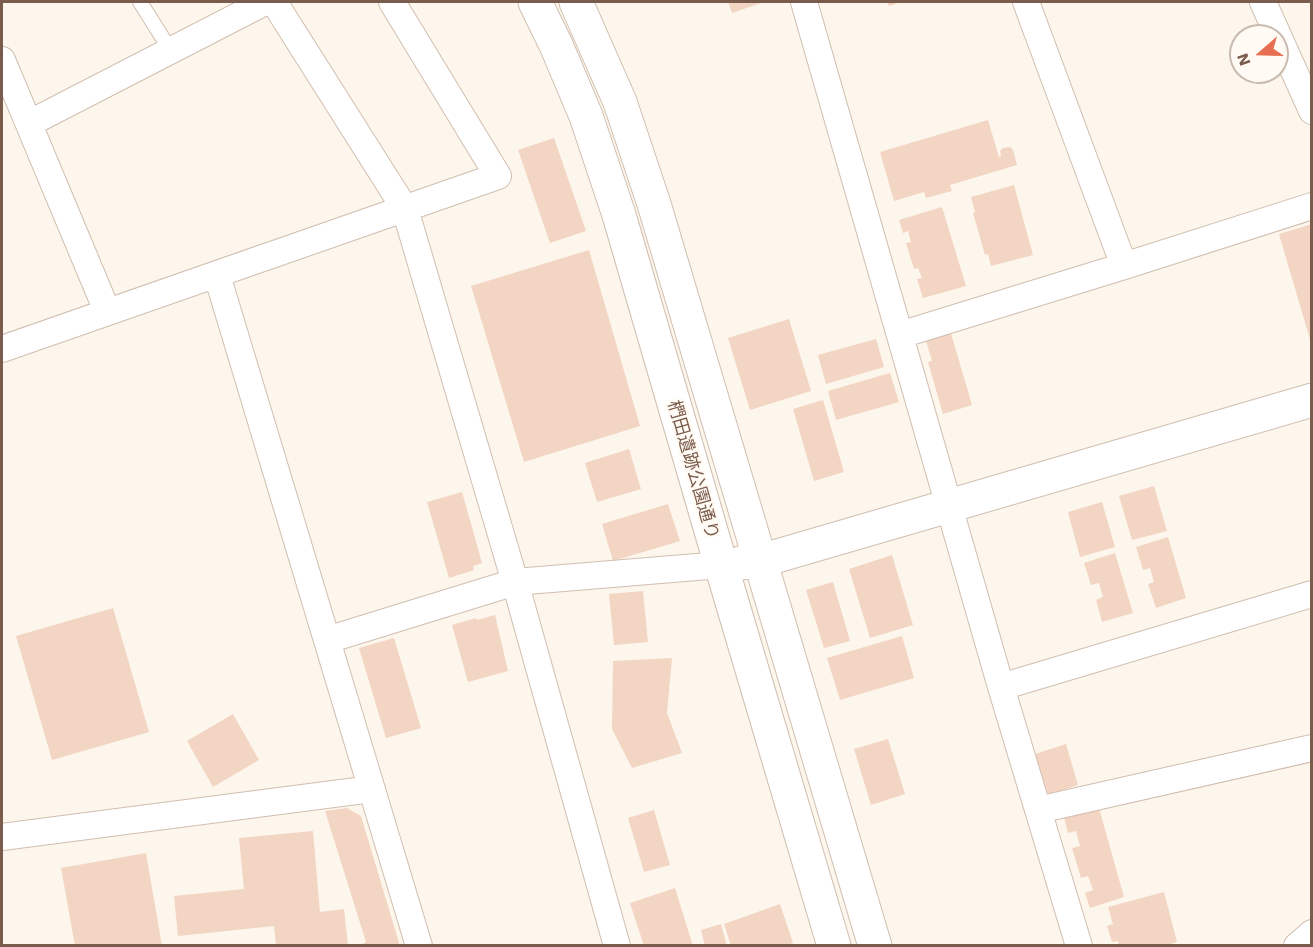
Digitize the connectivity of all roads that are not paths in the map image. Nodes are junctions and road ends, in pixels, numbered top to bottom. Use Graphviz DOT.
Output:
graph roads {
  1 [pos="140,2"];
  2 [pos="266,2"];
  3 [pos="274,2"];
  4 [pos="392,2"];
  5 [pos="536,2"];
  6 [pos="576,2"];
  7 [pos="804,2"];
  8 [pos="1026,2"];
  9 [pos="1263,2"];
  10 [pos="171,51"];
  11 [pos="2,60"];
  12 [pos="1311,111"];
  13 [pos="30,123"];
  14 [pos="1311,206"];
  15 [pos="405,209"];
  16 [pos="1124,266"];
  17 [pos="218,275"];
  18 [pos="107,311"];
  19 [pos="900,334"];
  20 [pos="2,349"];
  21 [pos="1311,400"];
  22 [pos="949,506"];
  23 [pos="760,561"];
  24 [pos="721,565"];
  25 [pos="515,582"];
  26 [pos="1311,594"];
  27 [pos="327,640"];
  28 [pos="1001,687"];
  29 [pos="1311,748"];
  30 [pos="372,789"];
  31 [pos="1038,810"];
  32 [pos="2,837"];
  33 [pos="1311,933"];
  34 [pos="419,945"];
  35 [pos="617,945"];
  36 [pos="834,945"];
  37 [pos="875,945"];
  38 [pos="1078,945"];
  39 [pos="1297,945"];
  1 -- 10 [label="lane"];
  2 -- 10 [label="street"];
  3 -- 15 [label="street"];
  4 -- 15 [label="street"];
  5 -- 24 [label="street, 椚田遺跡公園通り"];
  6 -- 23 [label="street, 椚田遺跡公園通り"];
  7 -- 19 [label="street"];
  8 -- 16 [label="street"];
  9 -- 12 [label="street"];
  10 -- 13 [label="street"];
  11 -- 13 [label="street"];
  13 -- 18 [label="street"];
  14 -- 16 [label="street"];
  15 -- 17 [label="street"];
  15 -- 25 [label="street"];
  16 -- 19 [label="street"];
  17 -- 18 [label="street"];
  17 -- 27 [label="street"];
  18 -- 20 [label="street"];
  19 -- 22 [label="street"];
  21 -- 22 [label="street"];
  22 -- 23 [label="street"];
  22 -- 28 [label="street"];
  23 -- 24 [label="street"];
  23 -- 37 [label="street, 椚田遺跡公園通り"];
  24 -- 25 [label="street"];
  24 -- 36 [label="street, 椚田遺跡公園通り"];
  25 -- 27 [label="street"];
  25 -- 35 [label="street"];
  26 -- 28 [label="street"];
  27 -- 30 [label="street"];
  28 -- 31 [label="street"];
  29 -- 31 [label="street"];
  30 -- 32 [label="street"];
  30 -- 34 [label="street"];
  31 -- 38 [label="street"];
  33 -- 39 [label="street"];
}
